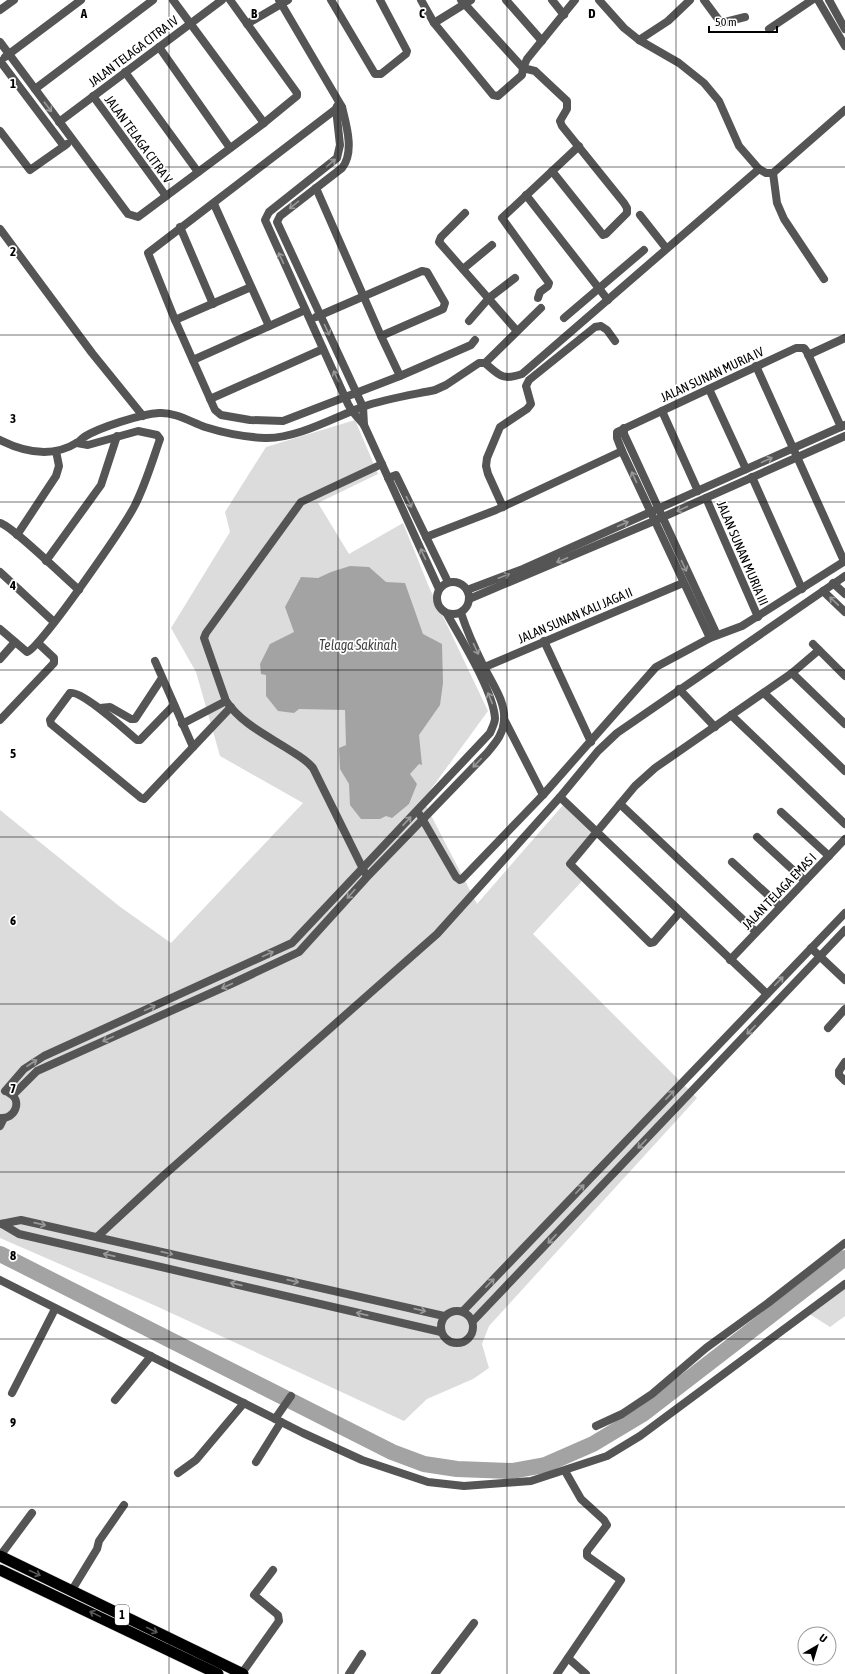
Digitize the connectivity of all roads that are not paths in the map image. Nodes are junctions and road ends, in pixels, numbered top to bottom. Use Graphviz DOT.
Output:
graph roads {
  1 [pos="14,0"];
  2 [pos="81,0"];
  3 [pos="154,0"];
  4 [pos="174,0"];
  5 [pos="222,0"];
  6 [pos="230,0"];
  7 [pos="331,0"];
  8 [pos="380,0"];
  9 [pos="421,0"];
  10 [pos="471,0"];
  11 [pos="506,0"];
  12 [pos="552,0"];
  13 [pos="575,0"];
  14 [pos="599,0"];
  15 [pos="690,0"];
  16 [pos="704,0"];
  17 [pos="812,0"];
  18 [pos="818,0"];
  19 [pos="828,0"];
  20 [pos="282,1"];
  21 [pos="462,2"];
  22 [pos="0,10"];
  23 [pos="564,15"];
  24 [pos="745,17"];
  25 [pos="843,19"];
  26 [pos="191,23"];
  27 [pos="434,23"];
  28 [pos="246,24"];
  29 [pos="769,29"];
  30 [pos="845,29"];
  31 [pos="639,40"];
  32 [pos="542,41"];
  33 [pos="0,42"];
  34 [pos="845,46"];
  35 [pos="159,47"];
  36 [pos="9,54"];
  37 [pos="0,61"];
  38 [pos="523,68"];
  39 [pos="125,72"];
  40 [pos="35,89"];
  41 [pos="93,96"];
  42 [pos="338,106"];
  43 [pos="845,110"];
  44 [pos="59,122"];
  45 [pos="264,123"];
  46 [pos="0,131"];
  47 [pos="72,140"];
  48 [pos="64,146"];
  49 [pos="344,146"];
  50 [pos="579,146"];
  51 [pos="230,148"];
  52 [pos="759,169"];
  53 [pos="552,171"];
  54 [pos="198,172"];
  55 [pos="773,173"];
  56 [pos="316,188"];
  57 [pos="526,195"];
  58 [pos="166,196"];
  59 [pos="214,204"];
  60 [pos="465,213"];
  61 [pos="640,215"];
  62 [pos="180,227"];
  63 [pos="0,229"];
  64 [pos="492,245"];
  65 [pos="666,248"];
  66 [pos="644,250"];
  67 [pos="463,269"];
  68 [pos="515,278"];
  69 [pos="824,279"];
  70 [pos="251,287"];
  71 [pos="598,288"];
  72 [pos="364,297"];
  73 [pos="489,298"];
  74 [pos="538,298"];
  75 [pos="608,300"];
  76 [pos="214,304"];
  77 [pos="541,308"];
  78 [pos="305,310"];
  79 [pos="320,316"];
  80 [pos="564,318"];
  81 [pos="175,320"];
  82 [pos="310,320"];
  83 [pos="469,321"];
  84 [pos="269,326"];
  85 [pos="517,330"];
  86 [pos="380,336"];
  87 [pos="845,338"];
  88 [pos="475,340"];
  89 [pos="615,341"];
  90 [pos="323,349"];
  91 [pos="808,355"];
  92 [pos="193,360"];
  93 [pos="484,363"];
  94 [pos="756,366"];
  95 [pos="400,376"];
  96 [pos="709,389"];
  97 [pos="356,393"];
  98 [pos="345,396"];
  99 [pos="210,399"];
  100 [pos="363,407"];
  101 [pos="352,411"];
  102 [pos="662,411"];
  103 [pos="143,416"];
  104 [pos="364,425"];
  105 [pos="843,426"];
  106 [pos="624,428"];
  107 [pos="117,436"];
  108 [pos="845,436"];
  109 [pos="0,440"];
  110 [pos="77,443"];
  111 [pos="793,448"];
  112 [pos="56,451"];
  113 [pos="622,451"];
  114 [pos="797,457"];
  115 [pos="382,464"];
  116 [pos="746,470"];
  117 [pos="752,477"];
  118 [pos="388,478"];
  119 [pos="698,491"];
  120 [pos="706,498"];
  121 [pos="503,507"];
  122 [pos="654,510"];
  123 [pos="658,519"];
  124 [pos="0,523"];
  125 [pos="17,535"];
  126 [pos="426,537"];
  127 [pos="46,561"];
  128 [pos="844,561"];
  129 [pos="0,572"];
  130 [pos="845,576"];
  131 [pos="448,582"];
  132 [pos="683,583"];
  133 [pos="833,583"];
  134 [pos="439,589"];
  135 [pos="802,589"];
  136 [pos="79,590"];
  137 [pos="467,590"];
  138 [pos="823,591"];
  139 [pos="845,594"];
  140 [pos="469,599"];
  141 [pos="845,612"];
  142 [pos="461,613"];
  143 [pos="447,614"];
  144 [pos="758,617"];
  145 [pos="54,622"];
  146 [pos="0,628"];
  147 [pos="714,637"];
  148 [pos="544,641"];
  149 [pos="16,642"];
  150 [pos="38,643"];
  151 [pos="0,659"];
  152 [pos="155,661"];
  153 [pos="481,669"];
  154 [pos="792,673"];
  155 [pos="845,676"];
  156 [pos="162,678"];
  157 [pos="679,689"];
  158 [pos="764,693"];
  159 [pos="229,704"];
  160 [pos="174,705"];
  161 [pos="100,708"];
  162 [pos="731,715"];
  163 [pos="495,718"];
  164 [pos="505,719"];
  165 [pos="0,720"];
  166 [pos="182,724"];
  167 [pos="845,724"];
  168 [pos="715,727"];
  169 [pos="591,742"];
  170 [pos="192,747"];
  171 [pos="845,771"];
  172 [pos="543,795"];
  173 [pos="560,797"];
  174 [pos="620,804"];
  175 [pos="417,810"];
  176 [pos="781,812"];
  177 [pos="423,819"];
  178 [pos="845,824"];
  179 [pos="596,831"];
  180 [pos="757,837"];
  181 [pos="843,844"];
  182 [pos="828,856"];
  183 [pos="732,862"];
  184 [pos="363,868"];
  185 [pos="367,877"];
  186 [pos="805,881"];
  187 [pos="780,906"];
  188 [pos="680,912"];
  189 [pos="845,913"];
  190 [pos="845,930"];
  191 [pos="756,932"];
  192 [pos="292,943"];
  193 [pos="811,948"];
  194 [pos="299,952"];
  195 [pos="820,956"];
  196 [pos="730,960"];
  197 [pos="845,980"];
  198 [pos="767,994"];
  199 [pos="845,1009"];
  200 [pos="828,1028"];
  201 [pos="845,1062"];
  202 [pos="845,1081"];
  203 [pos="3,1091"];
  204 [pos="14,1095"];
  205 [pos="1,1121"];
  206 [pos="1,1224"];
  207 [pos="97,1237"];
  208 [pos="845,1243"];
  209 [pos="0,1280"];
  210 [pos="845,1284"];
  211 [pos="55,1309"];
  212 [pos="463,1311"];
  213 [pos="444,1316"];
  214 [pos="473,1321"];
  215 [pos="441,1332"];
  216 [pos="151,1356"];
  217 [pos="12,1393"];
  218 [pos="290,1397"];
  219 [pos="115,1400"];
  220 [pos="244,1403"];
  221 [pos="278,1420"];
  222 [pos="596,1426"];
  223 [pos="256,1462"];
  224 [pos="565,1471"];
  225 [pos="178,1473"];
  226 [pos="124,1505"];
  227 [pos="32,1513"];
  228 [pos="0,1556"];
  229 [pos="0,1570"];
  230 [pos="273,1570"];
  231 [pos="72,1590"];
  232 [pos="474,1624"];
  233 [pos="181,1650"];
  234 [pos="362,1654"];
  235 [pos="568,1658"];
  236 [pos="218,1674"];
  237 [pos="243,1674"];
  238 [pos="349,1674"];
  239 [pos="435,1674"];
  240 [pos="557,1674"];
  241 [pos="586,1674"];
  1 -- 22 [label="street"];
  2 -- 36 [label="street"];
  3 -- 40 [label="street"];
  4 -- 26 [label="street"];
  5 -- 26 [label="street, JALAN TELAGA CITRA IV"];
  6 -- 28 [label="street"];
  7 -- 8 [label="street"];
  9 -- 27 [label="street"];
  10 -- 21 [label="street"];
  11 -- 32 [label="street"];
  12 -- 23 [label="street"];
  13 -- 23 [label="street"];
  14 -- 31 [label="street"];
  15 -- 31 [label="street"];
  16 -- 24 [label="street"];
  17 -- 29 [label="street"];
  18 -- 34 [label="street"];
  19 -- 25 [label="street"];
  20 -- 28 [label="street"];
  20 -- 42 [label="street"];
  21 -- 27 [label="street"];
  21 -- 38 [label="street"];
  23 -- 32 [label="street"];
  25 -- 30 [label="street"];
  26 -- 35 [label="street, JALAN TELAGA CITRA IV"];
  26 -- 45 [label="street"];
  27 -- 38 [label="street"];
  28 -- 45 [label="street"];
  31 -- 52 [label="street"];
  32 -- 38 [label="street"];
  33 -- 36 [label="street"];
  35 -- 39 [label="street, JALAN TELAGA CITRA IV"];
  35 -- 51 [label="street"];
  36 -- 37 [label="street"];
  36 -- 40 [label="street"];
  37 -- 48 [label="street"];
  38 -- 50 [label="street"];
  39 -- 41 [label="street, JALAN TELAGA CITRA IV"];
  39 -- 54 [label="street"];
  40 -- 44 [label="street, one-way"];
  41 -- 44 [label="street, JALAN TELAGA CITRA IV"];
  41 -- 58 [label="street, JALAN TELAGA CITRA V"];
  42 -- 49 [label="street"];
  42 -- 59 [label="street"];
  43 -- 55 [label="street"];
  44 -- 47 [label="street"];
  45 -- 51 [label="street"];
  46 -- 48 [label="street"];
  47 -- 48 [label="street"];
  47 -- 58 [label="street"];
  49 -- 56 [label="street"];
  78 -- 49 [label="street, one-way"];
  50 -- 53 [label="street"];
  50 -- 53 [label="street"];
  51 -- 54 [label="street"];
  52 -- 55 [label="street"];
  52 -- 65 [label="street"];
  53 -- 57 [label="street"];
  54 -- 58 [label="street"];
  55 -- 69 [label="street"];
  56 -- 72 [label="street"];
  56 -- 79 [label="street, one-way"];
  57 -- 71 [label="street"];
  57 -- 74 [label="street"];
  59 -- 62 [label="street"];
  59 -- 70 [label="street"];
  60 -- 67 [label="street"];
  61 -- 65 [label="street"];
  62 -- 76 [label="street"];
  62 -- 81 [label="street"];
  63 -- 103 [label="street"];
  64 -- 67 [label="street"];
  65 -- 75 [label="street"];
  66 -- 71 [label="street"];
  67 -- 73 [label="street"];
  68 -- 73 [label="street"];
  70 -- 76 [label="street"];
  70 -- 84 [label="street"];
  71 -- 75 [label="street"];
  71 -- 80 [label="street"];
  72 -- 79 [label="street"];
  72 -- 86 [label="street"];
  72 -- 86 [label="street"];
  73 -- 83 [label="street"];
  73 -- 85 [label="street"];
  75 -- 93 [label="street"];
  76 -- 81 [label="street"];
  77 -- 85 [label="street"];
  78 -- 82 [label="street"];
  78 -- 84 [label="street"];
  79 -- 82 [label="street"];
  79 -- 97 [label="street, one-way"];
  81 -- 92 [label="street"];
  82 -- 90 [label="street"];
  84 -- 92 [label="street"];
  85 -- 93 [label="street"];
  86 -- 95 [label="street"];
  87 -- 91 [label="street"];
  88 -- 95 [label="street"];
  89 -- 121 [label="street"];
  98 -- 90 [label="street, one-way"];
  90 -- 99 [label="street"];
  91 -- 94 [label="street, JALAN SUNAN MURIA IV"];
  91 -- 105 [label="street"];
  92 -- 99 [label="street"];
  93 -- 100 [label="street"];
  94 -- 96 [label="street, JALAN SUNAN MURIA IV"];
  94 -- 111 [label="street"];
  95 -- 97 [label="street"];
  96 -- 102 [label="street, JALAN SUNAN MURIA IV"];
  96 -- 116 [label="street"];
  97 -- 98 [label="street"];
  97 -- 100 [label="street"];
  98 -- 99 [label="street"];
  98 -- 101 [label="street"];
  100 -- 101 [label="street"];
  100 -- 104 [label="street"];
  101 -- 103 [label="street"];
  101 -- 104 [label="street"];
  102 -- 106 [label="street, JALAN SUNAN MURIA IV"];
  102 -- 119 [label="street"];
  103 -- 110 [label="street"];
  104 -- 115 [label="street"];
  105 -- 111 [label="street"];
  106 -- 113 [label="street"];
  106 -- 122 [label="street"];
  107 -- 110 [label="street"];
  107 -- 127 [label="street"];
  107 -- 136 [label="street"];
  108 -- 114 [label="street"];
  109 -- 112 [label="street"];
  110 -- 112 [label="street"];
  111 -- 114 [label="street"];
  116 -- 111 [label="street, one-way"];
  112 -- 125 [label="street"];
  113 -- 121 [label="street"];
  122 -- 113 [label="street, one-way"];
  114 -- 117 [label="street"];
  114 -- 128 [label="street"];
  115 -- 118 [label="street"];
  115 -- 159 [label="street"];
  116 -- 119 [label="street"];
  117 -- 120 [label="street"];
  117 -- 135 [label="street"];
  118 -- 126 [label="street, one-way"];
  134 -- 118 [label="street, one-way"];
  119 -- 122 [label="street"];
  120 -- 123 [label="street, one-way"];
  120 -- 144 [label="street, JALAN SUNAN MURIA III"];
  121 -- 126 [label="street"];
  122 -- 123 [label="street"];
  137 -- 122 [label="street, one-way"];
  123 -- 132 [label="street"];
  123 -- 140 [label="street, one-way"];
  123 -- 147 [label="street, one-way"];
  124 -- 125 [label="street"];
  125 -- 127 [label="street"];
  126 -- 131 [label="street"];
  127 -- 136 [label="street"];
  128 -- 135 [label="street"];
  129 -- 145 [label="street"];
  130 -- 133 [label="street"];
  131 -- 134 [label="street"];
  131 -- 137 [label="street"];
  132 -- 147 [label="street"];
  132 -- 148 [label="street, JALAN SUNAN KALI JAGA II"];
  133 -- 138 [label="street"];
  133 -- 139 [label="street"];
  134 -- 143 [label="street"];
  135 -- 144 [label="street"];
  136 -- 145 [label="street"];
  137 -- 140 [label="street"];
  141 -- 138 [label="street, one-way"];
  138 -- 157 [label="street"];
  140 -- 142 [label="street"];
  142 -- 143 [label="street"];
  142 -- 153 [label="street, one-way"];
  143 -- 153 [label="street"];
  144 -- 147 [label="street"];
  145 -- 150 [label="street"];
  146 -- 149 [label="street"];
  147 -- 169 [label="street"];
  148 -- 153 [label="street, JALAN SUNAN KALI JAGA II"];
  148 -- 169 [label="street"];
  149 -- 150 [label="street"];
  149 -- 151 [label="street"];
  150 -- 165 [label="street"];
  152 -- 156 [label="street"];
  163 -- 153 [label="street, one-way"];
  153 -- 164 [label="street"];
  154 -- 155 [label="street"];
  154 -- 158 [label="street"];
  154 -- 167 [label="street"];
  156 -- 160 [label="street"];
  156 -- 161 [label="street"];
  157 -- 168 [label="street"];
  157 -- 173 [label="street"];
  158 -- 162 [label="street"];
  158 -- 171 [label="street"];
  159 -- 166 [label="street"];
  159 -- 170 [label="street"];
  159 -- 184 [label="street"];
  160 -- 161 [label="street"];
  160 -- 166 [label="street"];
  161 -- 170 [label="street"];
  162 -- 168 [label="street"];
  162 -- 178 [label="street"];
  163 -- 164 [label="street"];
  163 -- 175 [label="street"];
  164 -- 172 [label="street"];
  164 -- 177 [label="street, one-way"];
  166 -- 170 [label="street"];
  168 -- 174 [label="street"];
  169 -- 172 [label="street"];
  172 -- 177 [label="street"];
  173 -- 179 [label="street"];
  173 -- 207 [label="street"];
  174 -- 179 [label="street"];
  174 -- 191 [label="street"];
  175 -- 177 [label="street"];
  184 -- 175 [label="street, one-way"];
  176 -- 182 [label="street"];
  177 -- 185 [label="street"];
  179 -- 188 [label="street"];
  179 -- 188 [label="street"];
  180 -- 186 [label="street"];
  181 -- 182 [label="street, JALAN TELAGA EMAS I"];
  182 -- 186 [label="street, JALAN TELAGA EMAS I"];
  183 -- 187 [label="street"];
  184 -- 185 [label="street"];
  184 -- 192 [label="street"];
  185 -- 194 [label="street, one-way"];
  186 -- 187 [label="street, JALAN TELAGA EMAS I"];
  187 -- 191 [label="street, JALAN TELAGA EMAS I"];
  188 -- 196 [label="street"];
  189 -- 193 [label="street"];
  190 -- 195 [label="street"];
  191 -- 196 [label="street, JALAN TELAGA EMAS I"];
  192 -- 194 [label="street"];
  203 -- 192 [label="street, one-way"];
  193 -- 195 [label="street"];
  198 -- 193 [label="street, one-way"];
  194 -- 204 [label="street, one-way"];
  195 -- 197 [label="street"];
  195 -- 214 [label="street, one-way"];
  196 -- 198 [label="street"];
  212 -- 198 [label="street, one-way"];
  199 -- 200 [label="street"];
  201 -- 202 [label="street"];
  203 -- 204 [label="street"];
  204 -- 205 [label="street"];
  206 -- 207 [label="street, one-way"];
  215 -- 206 [label="street, one-way"];
  207 -- 213 [label="street, one-way"];
  208 -- 222 [label="street"];
  209 -- 211 [label="street"];
  210 -- 224 [label="street"];
  211 -- 216 [label="street"];
  211 -- 217 [label="street"];
  212 -- 213 [label="street"];
  212 -- 214 [label="street"];
  213 -- 215 [label="street"];
  214 -- 215 [label="street"];
  216 -- 219 [label="street"];
  216 -- 220 [label="street"];
  218 -- 221 [label="street"];
  220 -- 221 [label="street"];
  220 -- 225 [label="street"];
  221 -- 223 [label="street"];
  221 -- 224 [label="street"];
  224 -- 235 [label="street"];
  226 -- 231 [label="street"];
  227 -- 228 [label="street"];
  228 -- 231 [label="highway, 1, one-way"];
  233 -- 229 [label="highway, 1, one-way"];
  230 -- 237 [label="street"];
  231 -- 233 [label="highway, 1, one-way"];
  232 -- 239 [label="street"];
  233 -- 236 [label="highway, 1"];
  233 -- 237 [label="highway, 1"];
  234 -- 238 [label="street"];
  235 -- 240 [label="street"];
  235 -- 241 [label="street"];
}
